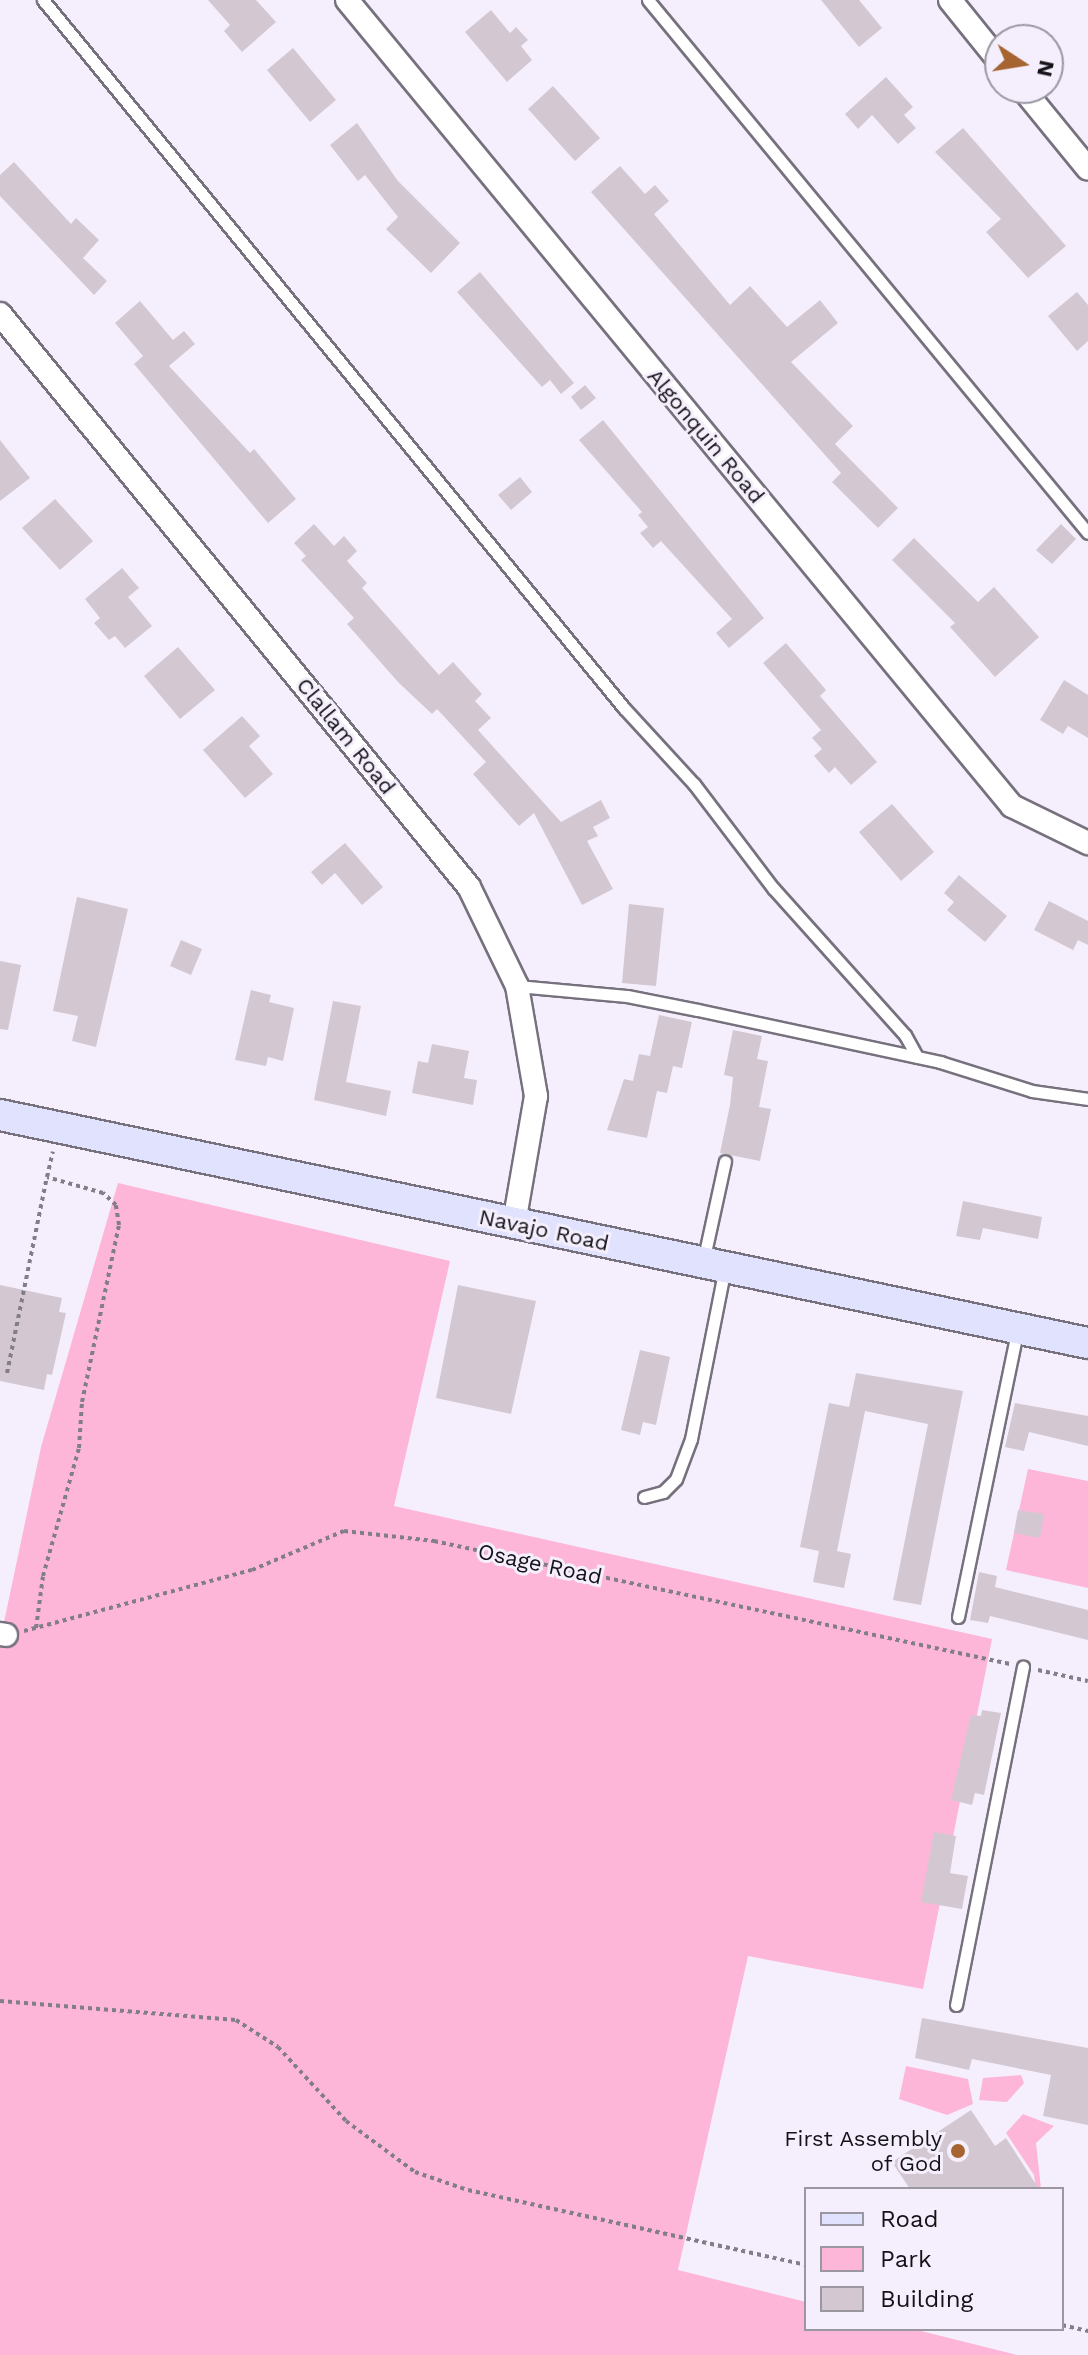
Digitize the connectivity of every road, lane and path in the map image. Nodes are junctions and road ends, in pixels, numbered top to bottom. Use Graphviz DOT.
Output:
graph roads {
  1 [pos="43,0"];
  2 [pos="347,0"];
  3 [pos="648,0"];
  4 [pos="950,0"];
  5 [pos="984,42"];
  6 [pos="1035,104"];
  7 [pos="1088,169"];
  8 [pos="0,314"];
  9 [pos="1088,533"];
  10 [pos="1088,843"];
  11 [pos="517,986"];
  12 [pos="917,1057"];
  13 [pos="1088,1099"];
  14 [pos="0,1115"];
  15 [pos="59,1127"];
  16 [pos="725,1161"];
  17 [pos="47,1177"];
  18 [pos="514,1224"];
  19 [pos="714,1265"];
  20 [pos="1018,1328"];
  21 [pos="1088,1343"];
  22 [pos="7,1373"];
  23 [pos="644,1497"];
  24 [pos="958,1617"];
  25 [pos="36,1628"];
  26 [pos="3,1635"];
  27 [pos="1023,1667"];
  28 [pos="1088,1681"];
  29 [pos="0,2001"];
  30 [pos="956,2005"];
  31 [pos="804,2265"];
  32 [pos="1064,2325"];
  33 [pos="1088,2331"];
  1 -- 12 [label="lane"];
  2 -- 10 [label="street, Algonquin Road"];
  3 -- 9 [label="lane"];
  4 -- 5 [label="street"];
  6 -- 7 [label="street"];
  8 -- 11 [label="street, Clallam Road"];
  11 -- 12 [label="lane"];
  11 -- 18 [label="street, Clallam Road"];
  12 -- 13 [label="lane"];
  14 -- 15 [label="main road, Navajo Road"];
  15 -- 17 [label="path"];
  15 -- 18 [label="main road, Navajo Road"];
  16 -- 19 [label="lane"];
  17 -- 22 [label="path"];
  17 -- 25 [label="path"];
  18 -- 19 [label="main road, Navajo Road"];
  19 -- 20 [label="main road, Navajo Road"];
  19 -- 23 [label="lane"];
  20 -- 21 [label="main road, Navajo Road"];
  20 -- 24 [label="lane"];
  25 -- 26 [label="path, Osage Road"];
  25 -- 27 [label="path, Osage Road"];
  27 -- 28 [label="path, Osage Road"];
  27 -- 30 [label="lane"];
  29 -- 31 [label="path"];
  32 -- 33 [label="path"];
}
